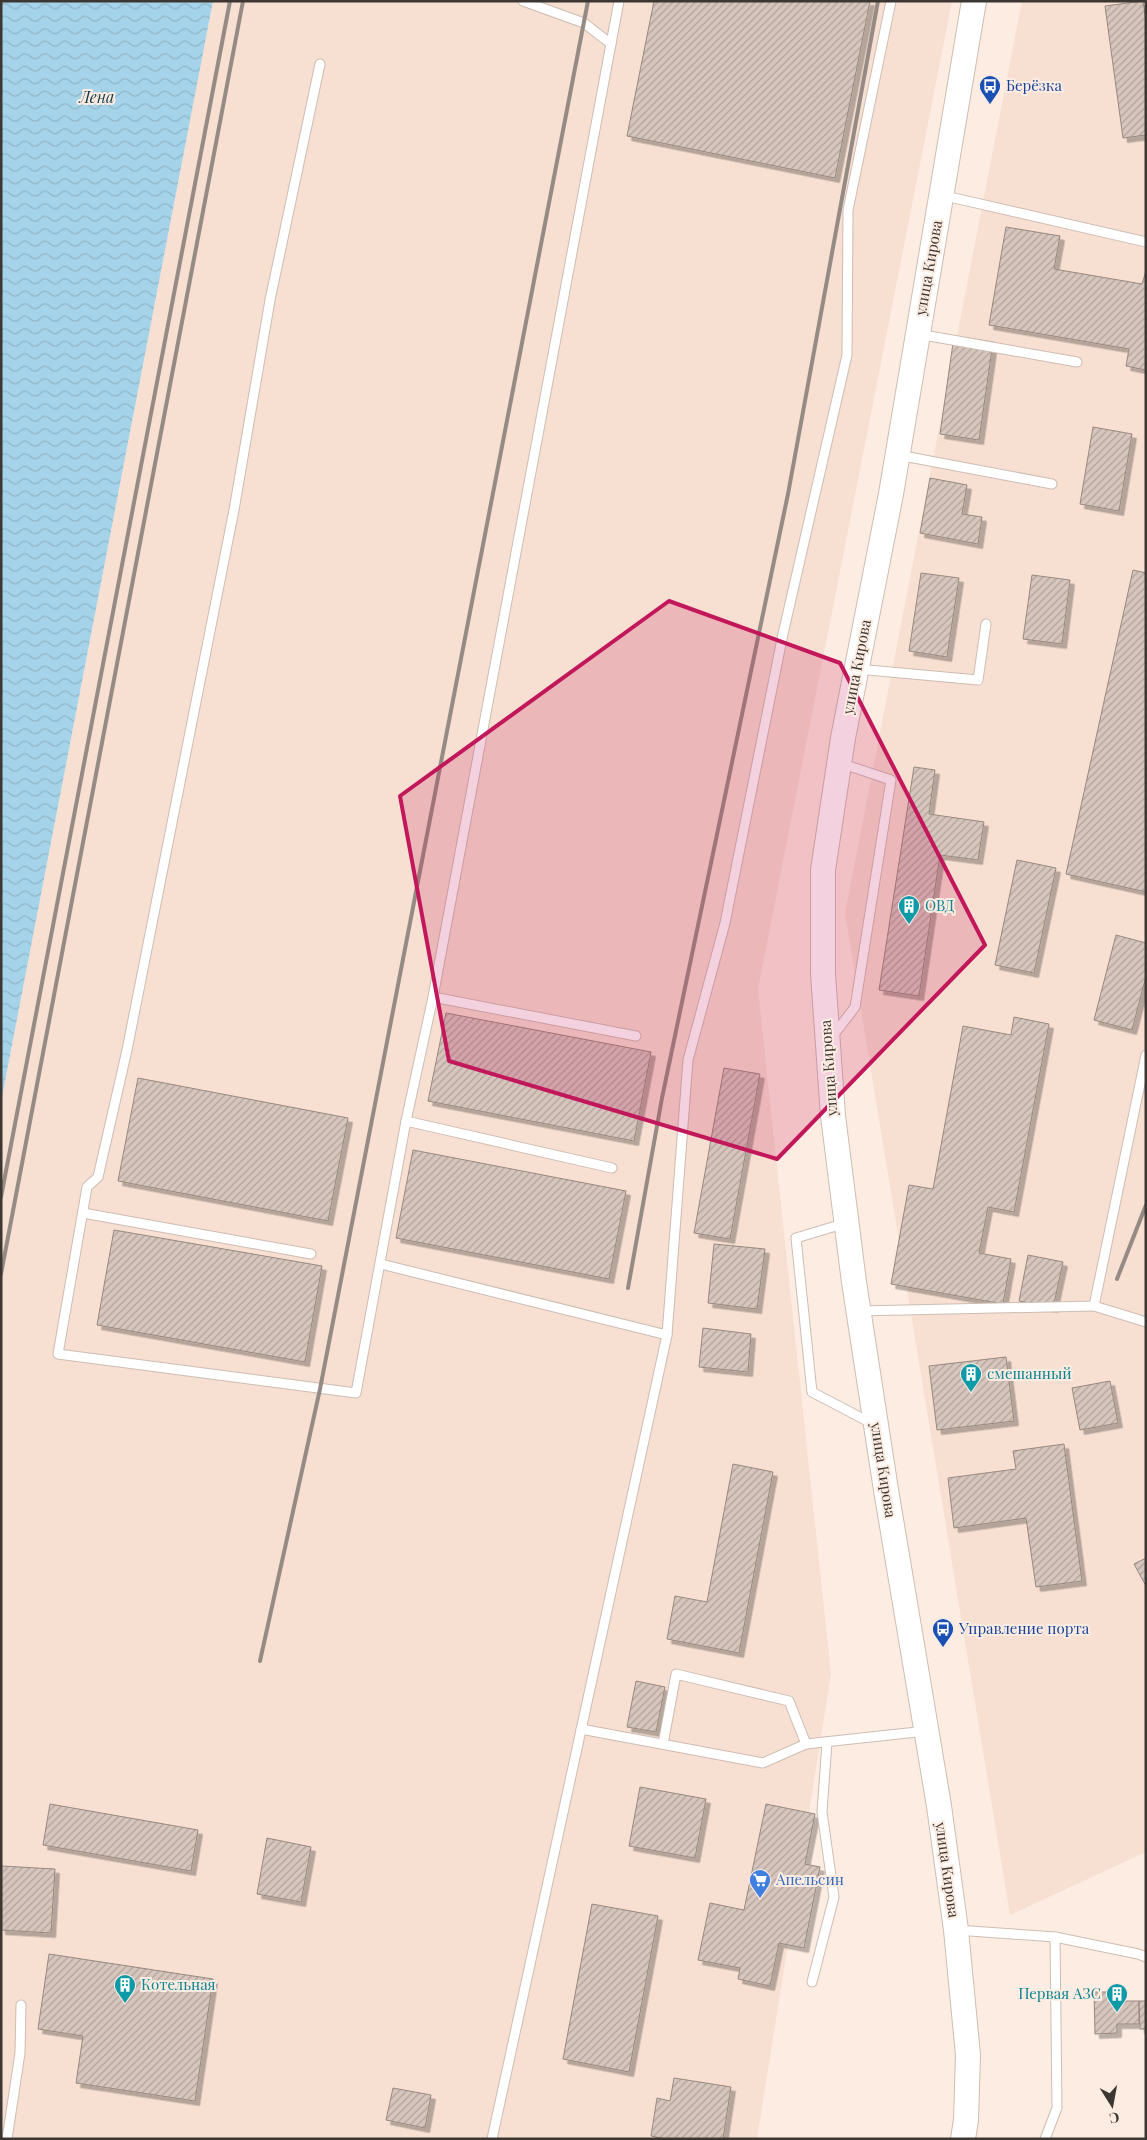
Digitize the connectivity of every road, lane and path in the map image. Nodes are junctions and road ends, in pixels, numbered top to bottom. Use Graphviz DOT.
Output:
graph roads {
  1 [pos="523,1"];
  2 [pos="619,1"];
  3 [pos="891,1"];
  4 [pos="974,1"];
  5 [pos="611,44"];
  6 [pos="320,64"];
  7 [pos="941,195"];
  8 [pos="1146,242"];
  9 [pos="918,334"];
  10 [pos="1077,362"];
  11 [pos="898,455"];
  12 [pos="1052,484"];
  13 [pos="986,624"];
  14 [pos="857,669"];
  15 [pos="840,763"];
  16 [pos="433,997"];
  17 [pos="636,1036"];
  18 [pos="828,1043"];
  19 [pos="1146,1055"];
  20 [pos="406,1121"];
  21 [pos="612,1168"];
  22 [pos="83,1213"];
  23 [pos="846,1223"];
  24 [pos="311,1254"];
  25 [pos="381,1264"];
  26 [pos="1094,1306"];
  27 [pos="859,1311"];
  28 [pos="1146,1322"];
  29 [pos="667,1335"];
  30 [pos="876,1426"];
  31 [pos="582,1729"];
  32 [pos="926,1731"];
  33 [pos="828,1742"];
  34 [pos="663,1744"];
  35 [pos="806,1744"];
  36 [pos="956,1930"];
  37 [pos="1055,1937"];
  38 [pos="1146,1957"];
  39 [pos="812,1982"];
  40 [pos="20,2006"];
  41 [pos="7,2139"];
  42 [pos="492,2139"];
  43 [pos="963,2139"];
  44 [pos="1045,2139"];
  1 -- 5 [label="lane"];
  2 -- 5 [label="lane"];
  3 -- 29 [label="lane"];
  4 -- 7 [label="main road, улица Кирова"];
  5 -- 16 [label="lane"];
  6 -- 22 [label="lane"];
  7 -- 8 [label="lane"];
  7 -- 9 [label="main road, улица Кирова"];
  9 -- 10 [label="lane"];
  9 -- 11 [label="main road, улица Кирова"];
  11 -- 12 [label="lane"];
  11 -- 14 [label="main road, улица Кирова"];
  13 -- 14 [label="lane"];
  14 -- 15 [label="main road, улица Кирова"];
  15 -- 18 [label="main road, улица Кирова"];
  15 -- 18 [label="lane"];
  16 -- 17 [label="lane"];
  16 -- 20 [label="lane"];
  18 -- 23 [label="main road, улица Кирова"];
  19 -- 26 [label="lane"];
  20 -- 21 [label="lane"];
  20 -- 25 [label="lane"];
  22 -- 24 [label="lane"];
  22 -- 25 [label="lane"];
  23 -- 27 [label="main road, улица Кирова"];
  23 -- 30 [label="lane"];
  25 -- 29 [label="lane"];
  26 -- 27 [label="lane"];
  26 -- 28 [label="lane"];
  27 -- 30 [label="main road, улица Кирова"];
  29 -- 31 [label="lane"];
  30 -- 32 [label="main road, улица Кирова"];
  31 -- 34 [label="lane"];
  31 -- 42 [label="lane"];
  32 -- 33 [label="lane"];
  32 -- 36 [label="main road, улица Кирова"];
  33 -- 35 [label="lane"];
  33 -- 39 [label="lane"];
  34 -- 35 [label="lane"];
  34 -- 35 [label="lane"];
  36 -- 37 [label="lane"];
  36 -- 43 [label="main road, улица Кирова"];
  37 -- 38 [label="lane"];
  37 -- 44 [label="lane"];
  40 -- 41 [label="lane"];
}
